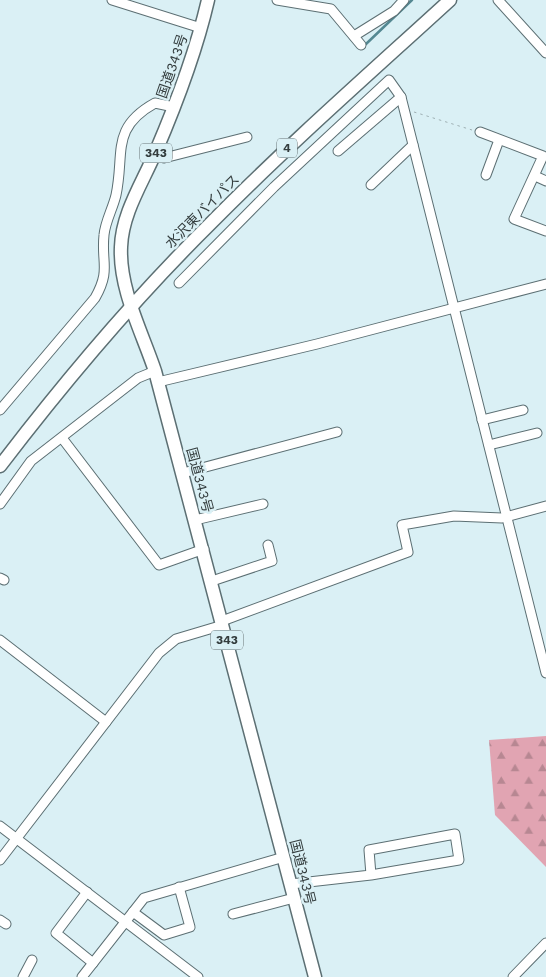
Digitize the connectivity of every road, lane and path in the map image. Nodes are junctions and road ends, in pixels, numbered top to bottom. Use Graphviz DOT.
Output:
graph roads {
  1 [pos="112,0"];
  2 [pos="208,0"];
  3 [pos="277,0"];
  4 [pos="450,0"];
  5 [pos="498,0"];
  6 [pos="401,1"];
  7 [pos="201,28"];
  8 [pos="354,36"];
  9 [pos="360,45"];
  10 [pos="546,53"];
  11 [pos="401,97"];
  12 [pos="174,107"];
  13 [pos="404,109"];
  14 [pos="480,132"];
  15 [pos="247,137"];
  16 [pos="499,140"];
  17 [pos="413,145"];
  18 [pos="338,151"];
  19 [pos="156,152"];
  20 [pos="486,176"];
  21 [pos="535,176"];
  22 [pos="546,181"];
  23 [pos="371,185"];
  24 [pos="546,231"];
  25 [pos="179,283"];
  26 [pos="546,284"];
  27 [pos="132,306"];
  28 [pos="454,307"];
  29 [pos="157,376"];
  30 [pos="0,410"];
  31 [pos="523,410"];
  32 [pos="482,420"];
  33 [pos="337,432"];
  34 [pos="537,433"];
  35 [pos="62,438"];
  36 [pos="489,445"];
  37 [pos="0,466"];
  38 [pos="183,473"];
  39 [pos="0,504"];
  40 [pos="263,504"];
  41 [pos="546,506"];
  42 [pos="507,517"];
  43 [pos="195,520"];
  44 [pos="268,544"];
  45 [pos="204,549"];
  46 [pos="212,581"];
  47 [pos="223,623"];
  48 [pos="0,640"];
  49 [pos="546,673"];
  50 [pos="106,722"];
  51 [pos="0,826"];
  52 [pos="16,839"];
  53 [pos="284,857"];
  54 [pos="0,860"];
  55 [pos="371,875"];
  56 [pos="291,884"];
  57 [pos="179,887"];
  58 [pos="87,892"];
  59 [pos="294,898"];
  60 [pos="233,914"];
  61 [pos="129,916"];
  62 [pos="546,943"];
  63 [pos="32,960"];
  64 [pos="93,963"];
  65 [pos="23,977"];
  66 [pos="82,977"];
  67 [pos="198,977"];
  68 [pos="315,977"];
  69 [pos="513,977"];
  1 -- 7 [label="street"];
  2 -- 7 [label="highway, 国道343号 / 343"];
  3 -- 8 [label="street"];
  4 -- 27 [label="highway, 水沢東バイパス / 4"];
  5 -- 10 [label="street"];
  6 -- 8 [label="street"];
  7 -- 12 [label="highway, 国道343号 / 343"];
  8 -- 9 [label="street"];
  11 -- 13 [label="street"];
  11 -- 18 [label="street"];
  11 -- 25 [label="street"];
  12 -- 19 [label="highway, 国道343号 / 343"];
  12 -- 30 [label="street"];
  13 -- 14 [label="path"];
  13 -- 17 [label="street"];
  14 -- 16 [label="street"];
  15 -- 19 [label="street"];
  16 -- 20 [label="street"];
  16 -- 21 [label="street"];
  17 -- 23 [label="street"];
  17 -- 28 [label="street"];
  19 -- 27 [label="highway, 国道343号 / 343"];
  21 -- 22 [label="street"];
  21 -- 24 [label="street"];
  26 -- 28 [label="street"];
  27 -- 29 [label="highway, 国道343号 / 343"];
  27 -- 37 [label="highway, 水沢東バイパス / 4"];
  28 -- 29 [label="street"];
  28 -- 32 [label="street"];
  29 -- 35 [label="street"];
  29 -- 38 [label="highway, 国道343号 / 343"];
  31 -- 32 [label="street"];
  32 -- 36 [label="street"];
  33 -- 38 [label="street"];
  34 -- 36 [label="street"];
  35 -- 39 [label="street"];
  35 -- 45 [label="street"];
  36 -- 42 [label="street"];
  38 -- 43 [label="highway, 国道343号 / 343"];
  40 -- 43 [label="street"];
  41 -- 42 [label="street"];
  42 -- 47 [label="street"];
  42 -- 49 [label="street"];
  43 -- 45 [label="highway, 国道343号 / 343"];
  44 -- 46 [label="street"];
  45 -- 46 [label="highway, 国道343号 / 343"];
  46 -- 47 [label="highway, 国道343号 / 343"];
  47 -- 50 [label="street"];
  47 -- 53 [label="highway, 国道343号 / 343"];
  48 -- 50 [label="street"];
  50 -- 52 [label="street"];
  51 -- 52 [label="street"];
  52 -- 54 [label="street"];
  52 -- 58 [label="street"];
  53 -- 56 [label="highway, 国道343号 / 343"];
  53 -- 57 [label="street"];
  55 -- 55 [label="street"];
  55 -- 56 [label="street"];
  56 -- 59 [label="highway, 国道343号 / 343"];
  57 -- 61 [label="street"];
  57 -- 61 [label="street"];
  58 -- 61 [label="street"];
  58 -- 64 [label="street"];
  59 -- 60 [label="street"];
  59 -- 68 [label="highway, 国道343号 / 343"];
  61 -- 64 [label="street"];
  61 -- 67 [label="street"];
  62 -- 69 [label="street"];
  63 -- 65 [label="street"];
  64 -- 66 [label="street"];
}
